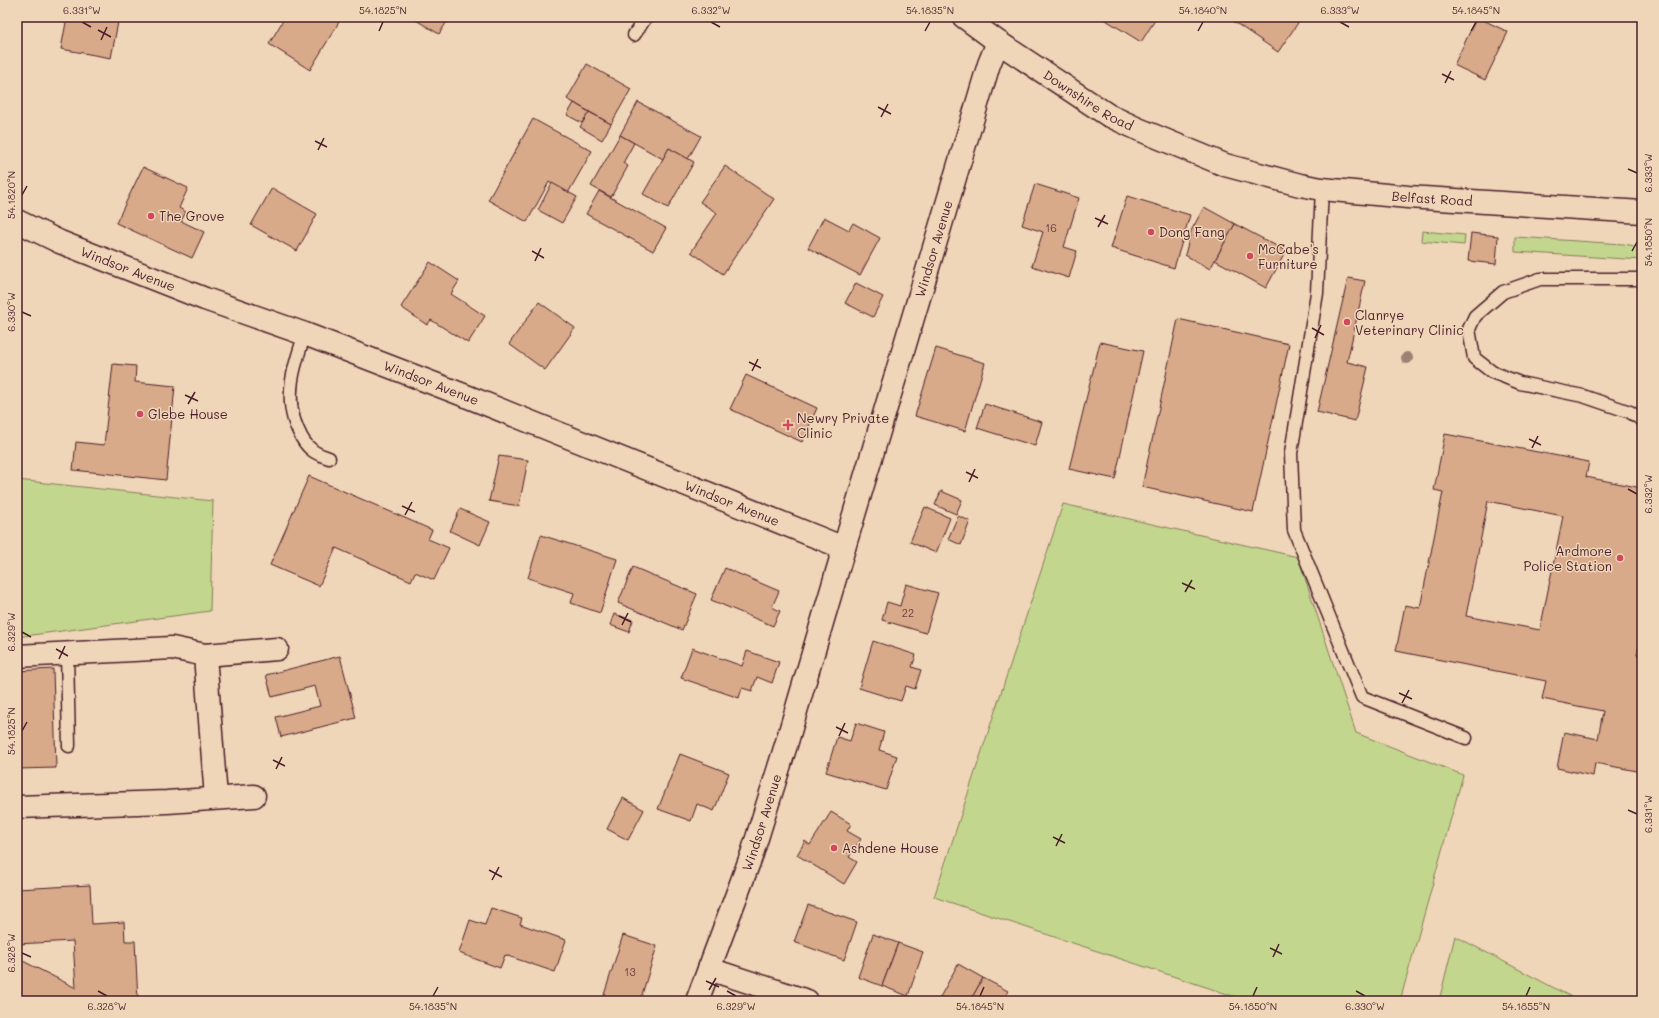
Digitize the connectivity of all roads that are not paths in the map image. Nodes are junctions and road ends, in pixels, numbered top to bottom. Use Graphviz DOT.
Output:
graph roads {
  1 [pos="646,17"];
  2 [pos="964,17"];
  3 [pos="634,34"];
  4 [pos="998,42"];
  5 [pos="1225,164"];
  6 [pos="1322,189"];
  7 [pos="1642,212"];
  8 [pos="17,221"];
  9 [pos="1642,279"];
  10 [pos="305,334"];
  11 [pos="1642,420"];
  12 [pos="329,458"];
  13 [pos="844,548"];
  14 [pos="277,649"];
  15 [pos="67,653"];
  16 [pos="17,656"];
  17 [pos="205,656"];
  18 [pos="1466,738"];
  19 [pos="69,746"];
  20 [pos="254,796"];
  21 [pos="216,798"];
  22 [pos="17,807"];
  23 [pos="709,970"];
  24 [pos="697,1001"];
  25 [pos="807,1001"];
  1 -- 3 [label="lane"];
  2 -- 4 [label="main road, Downshire Road"];
  4 -- 5 [label="main road, Downshire Road"];
  4 -- 13 [label="main road, Windsor Avenue"];
  5 -- 6 [label="main road, Belfast Road"];
  6 -- 7 [label="main road, Belfast Road"];
  6 -- 18 [label="lane"];
  8 -- 10 [label="main road, Windsor Avenue"];
  9 -- 11 [label="lane"];
  10 -- 12 [label="lane"];
  10 -- 13 [label="main road, Windsor Avenue"];
  13 -- 23 [label="main road, Windsor Avenue"];
  14 -- 17 [label="main road"];
  15 -- 16 [label="main road"];
  15 -- 17 [label="main road"];
  15 -- 19 [label="lane"];
  17 -- 21 [label="main road"];
  20 -- 21 [label="main road"];
  21 -- 22 [label="main road"];
  23 -- 24 [label="main road, Windsor Avenue"];
  23 -- 25 [label="main road"];
}
